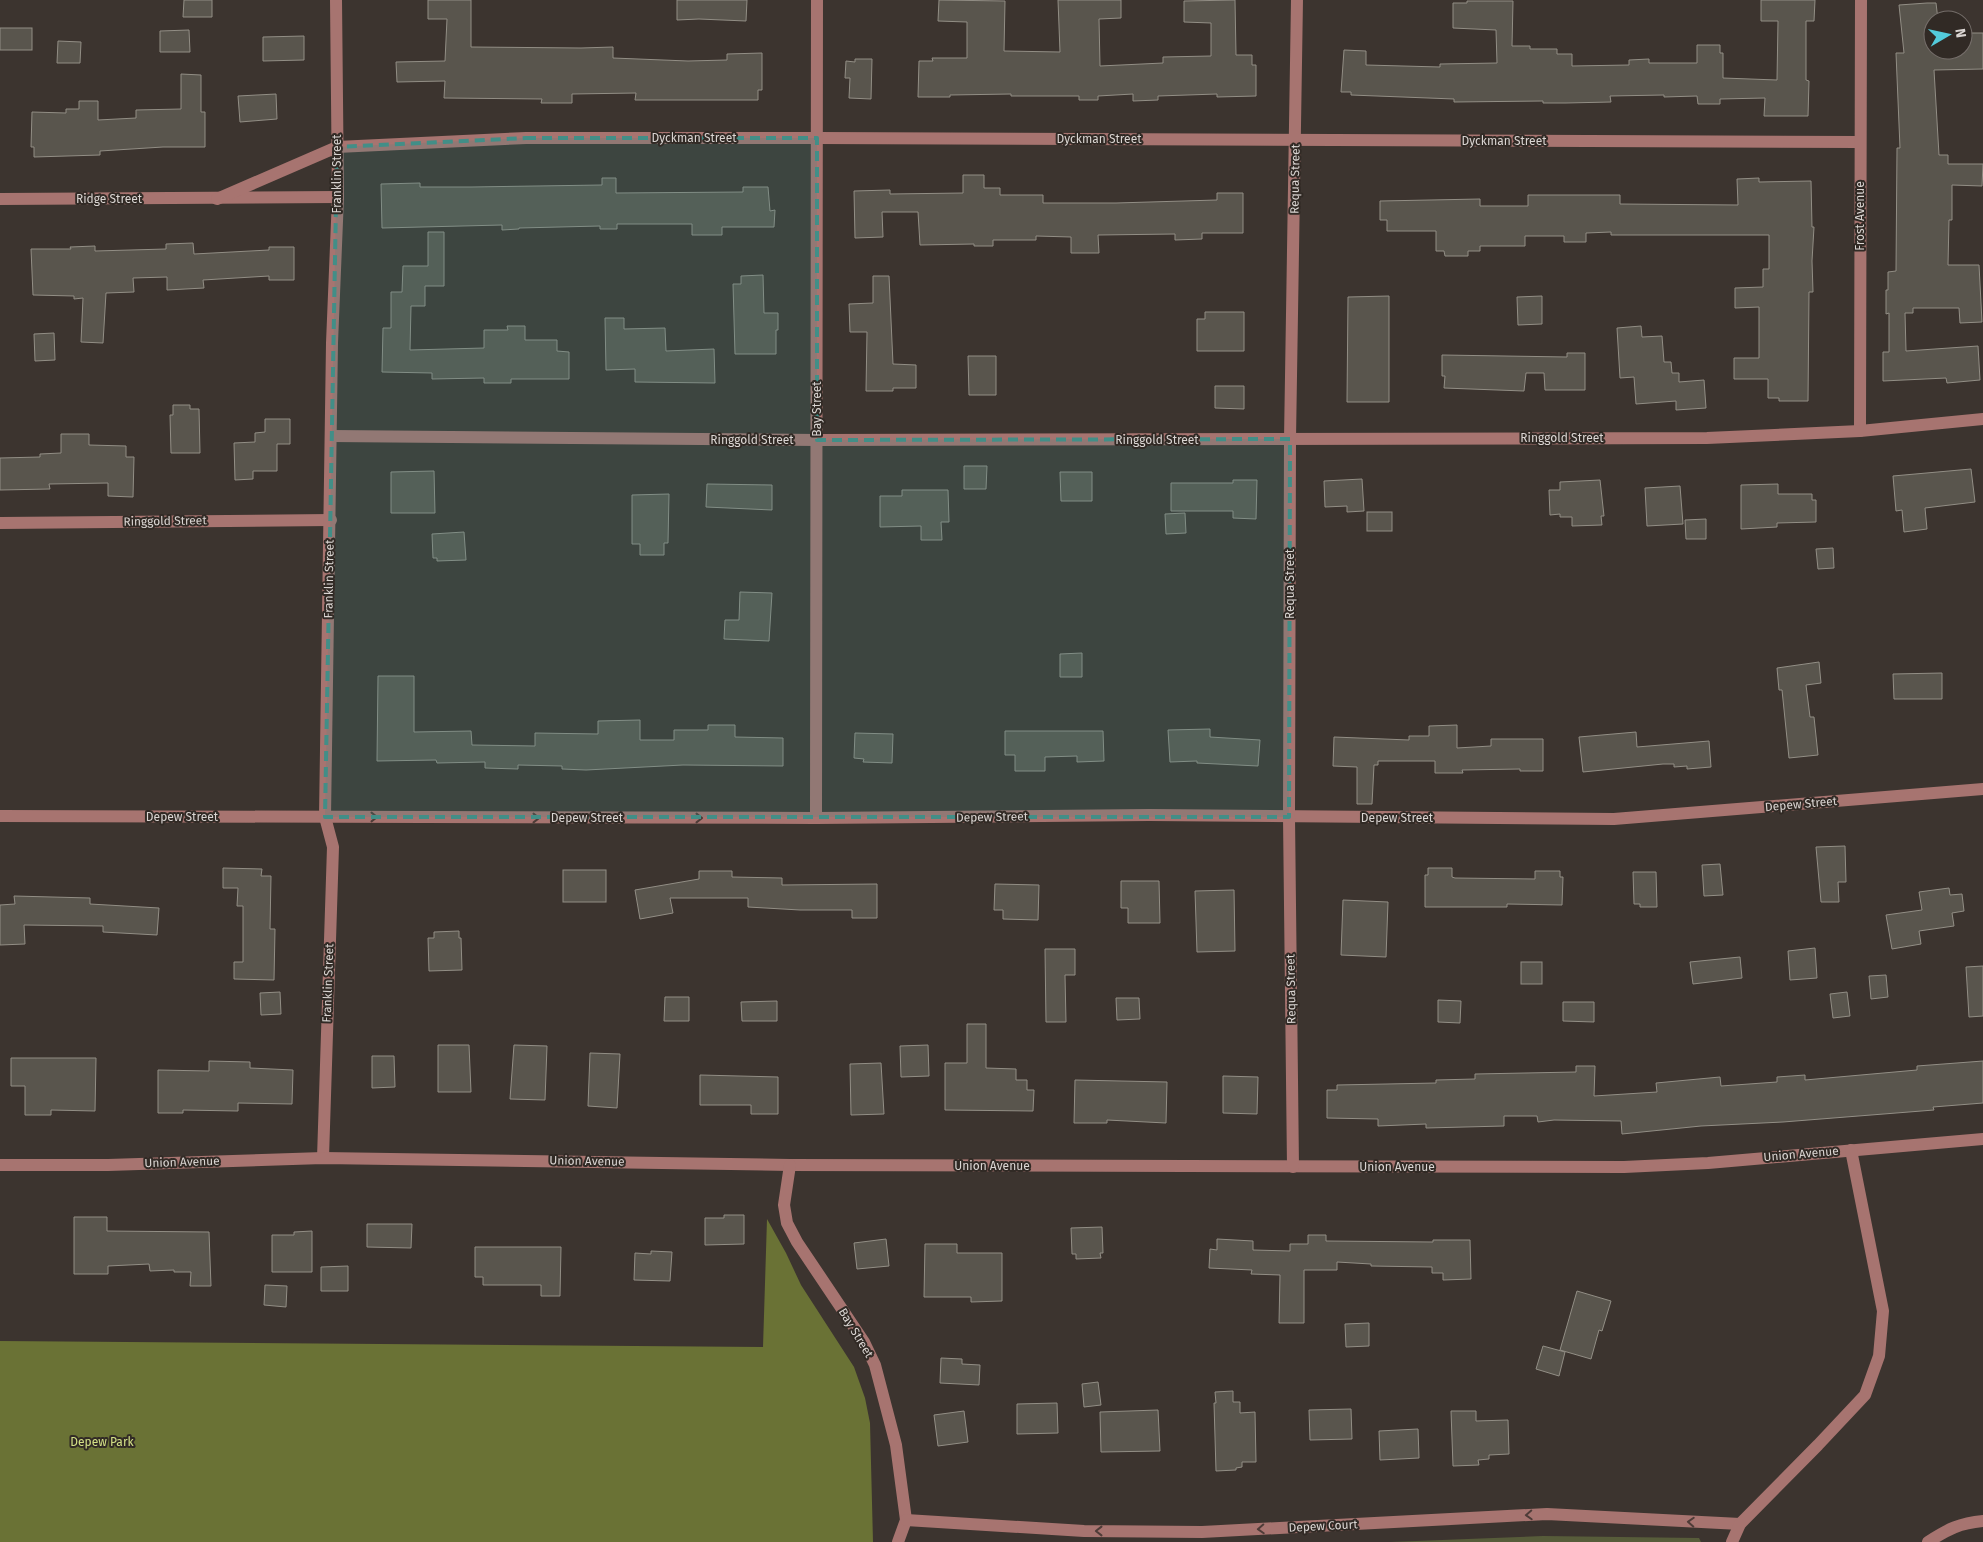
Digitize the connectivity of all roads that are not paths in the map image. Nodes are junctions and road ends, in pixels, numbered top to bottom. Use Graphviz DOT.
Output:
graph roads {
  1 [pos="336,0"];
  2 [pos="817,0"];
  3 [pos="1297,0"];
  4 [pos="1861,0"];
  5 [pos="817,138"];
  6 [pos="1295,140"];
  7 [pos="1860,142"];
  8 [pos="337,147"];
  9 [pos="338,198"];
  10 [pos="0,199"];
  11 [pos="217,200"];
  12 [pos="1983,420"];
  13 [pos="1860,431"];
  14 [pos="331,436"];
  15 [pos="1290,439"];
  16 [pos="817,440"];
  17 [pos="330,520"];
  18 [pos="0,523"];
  19 [pos="1983,789"];
  20 [pos="0,816"];
  21 [pos="325,817"];
  22 [pos="1289,817"];
  23 [pos="816,818"];
  24 [pos="1983,1139"];
  25 [pos="1851,1150"];
  26 [pos="322,1158"];
  27 [pos="790,1164"];
  28 [pos="0,1165"];
  29 [pos="1293,1167"];
  30 [pos="906,1520"];
  31 [pos="1983,1521"];
  32 [pos="1740,1524"];
  33 [pos="898,1542"];
  34 [pos="1732,1542"];
  35 [pos="1928,1542"];
  1 -- 8 [label="street, Franklin Street"];
  2 -- 5 [label="street, Bay Street"];
  3 -- 6 [label="street, Requa Street"];
  4 -- 7 [label="street, Frost Avenue"];
  5 -- 6 [label="street, Dyckman Street"];
  5 -- 8 [label="street, Dyckman Street"];
  5 -- 16 [label="street, Bay Street"];
  6 -- 7 [label="street, Dyckman Street"];
  6 -- 15 [label="street, Requa Street"];
  7 -- 13 [label="street, Frost Avenue"];
  8 -- 9 [label="street, Franklin Street"];
  8 -- 11 [label="street, Ridge Street"];
  9 -- 11 [label="street, Ridge Street"];
  9 -- 14 [label="street, Franklin Street"];
  10 -- 11 [label="street, Ridge Street"];
  12 -- 13 [label="street, Ringgold Street"];
  13 -- 15 [label="street, Ringgold Street"];
  14 -- 16 [label="street, Ringgold Street"];
  14 -- 17 [label="street, Franklin Street"];
  15 -- 16 [label="street, Ringgold Street"];
  15 -- 22 [label="street, Requa Street"];
  16 -- 23 [label="street, Bay Street"];
  17 -- 18 [label="street, Ringgold Street"];
  17 -- 21 [label="street, Franklin Street"];
  19 -- 22 [label="street, Depew Street"];
  20 -- 21 [label="street, Depew Street"];
  21 -- 23 [label="street, Depew Street, one-way"];
  21 -- 26 [label="street, Franklin Street"];
  22 -- 23 [label="street, Depew Street"];
  22 -- 29 [label="street, Requa Street"];
  24 -- 25 [label="street, Union Avenue"];
  25 -- 29 [label="street, Union Avenue"];
  25 -- 32 [label="street"];
  26 -- 27 [label="street, Union Avenue"];
  26 -- 28 [label="street, Union Avenue"];
  27 -- 29 [label="street, Union Avenue"];
  27 -- 30 [label="street, Bay Street"];
  32 -- 30 [label="street, Depew Court, one-way"];
  30 -- 33 [label="street, Bay Street"];
  31 -- 35 [label="street"];
  32 -- 34 [label="street"];
}
